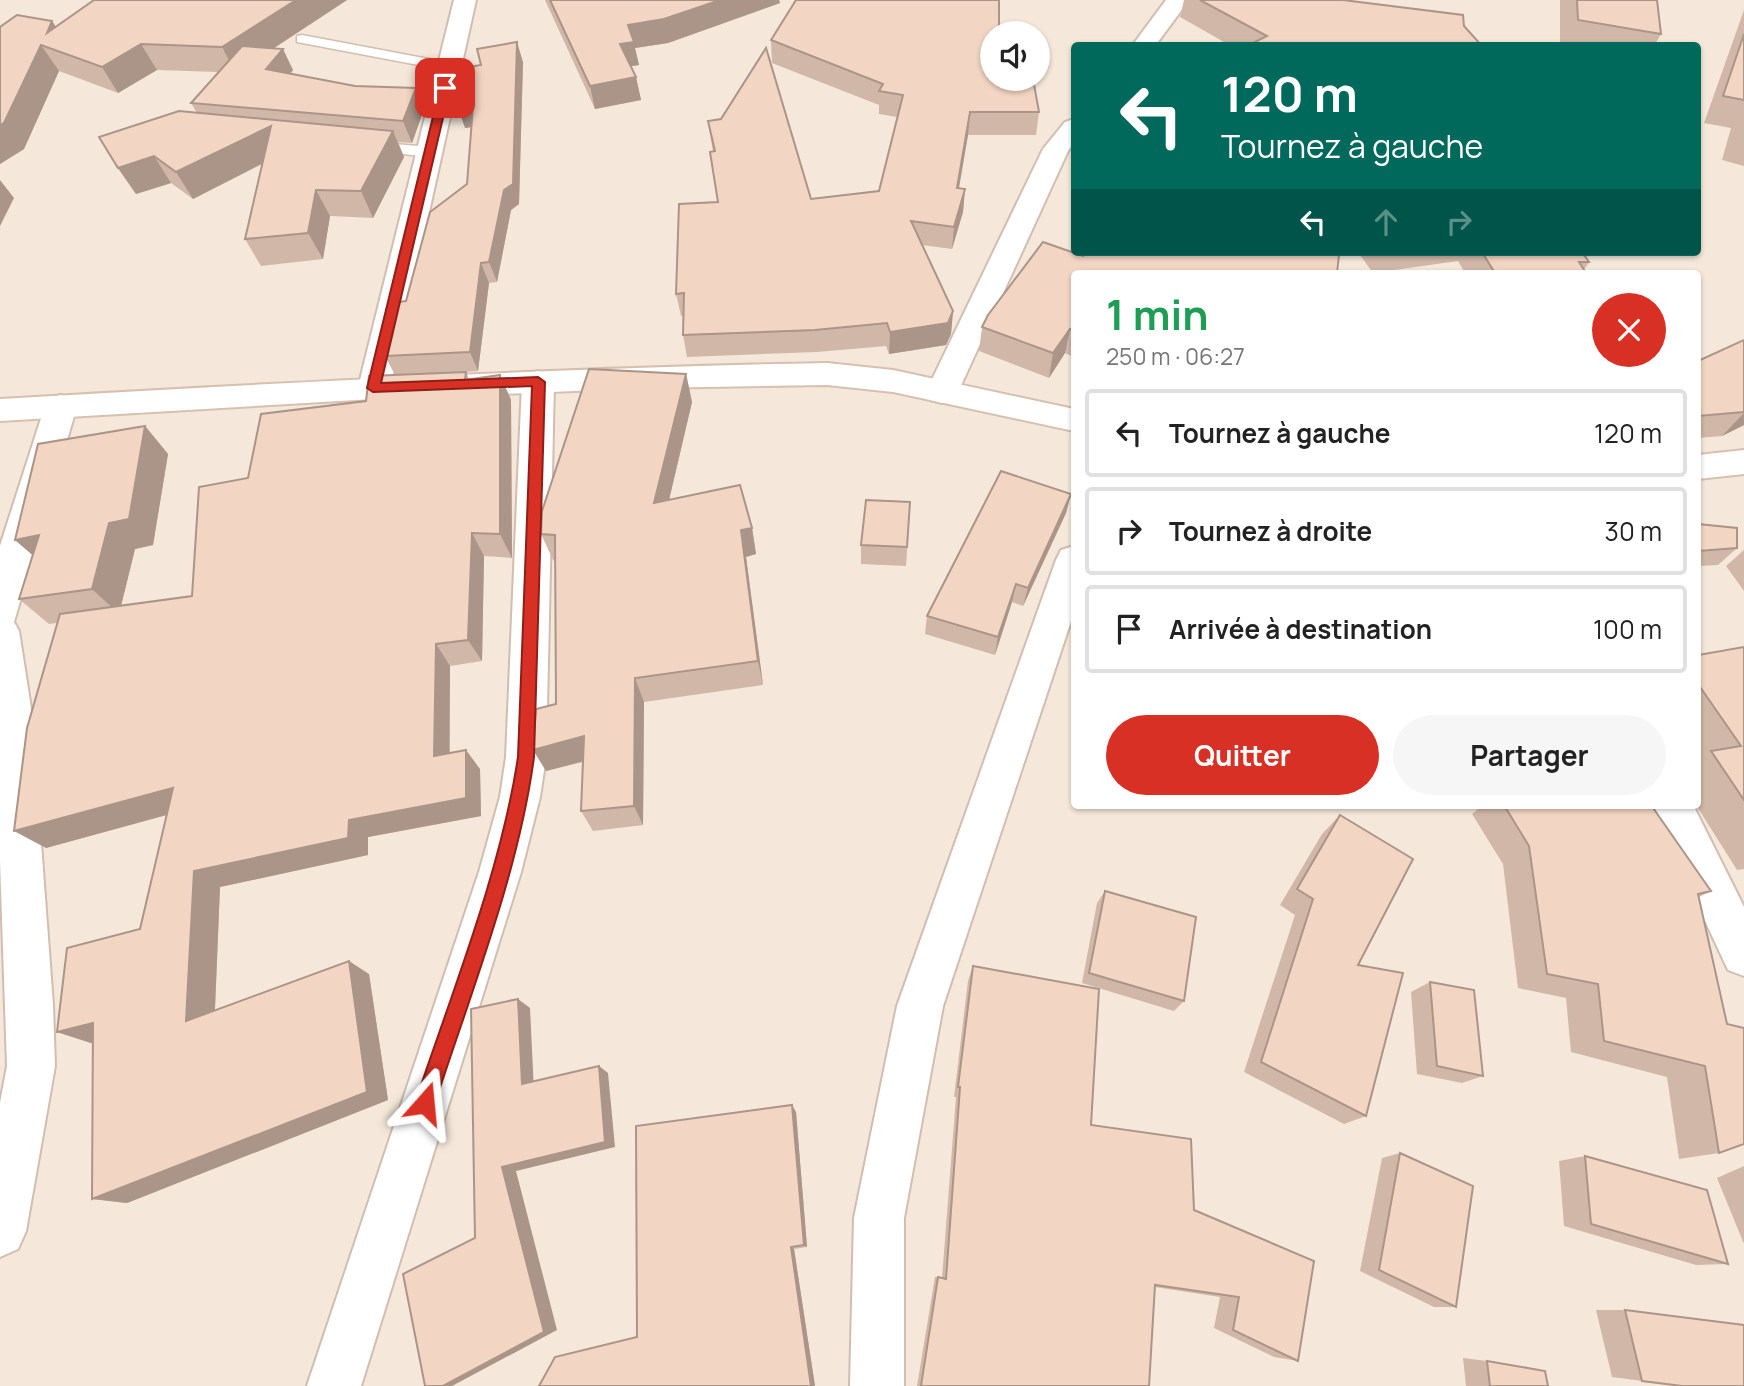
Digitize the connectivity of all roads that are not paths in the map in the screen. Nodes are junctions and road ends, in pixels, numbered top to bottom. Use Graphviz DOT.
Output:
graph roads {
  1 [pos="465,0"];
  2 [pos="1178,0"];
  3 [pos="303,39"];
  4 [pos="1146,42"];
  5 [pos="450,66"];
  6 [pos="1071,131"];
  7 [pos="349,145"];
  8 [pos="430,152"];
  9 [pos="538,382"];
  10 [pos="373,388"];
  11 [pos="942,392"];
  12 [pos="61,406"];
  13 [pos="0,411"];
  14 [pos="1071,420"];
  15 [pos="1744,461"];
  16 [pos="1701,467"];
  17 [pos="1071,570"];
  18 [pos="0,614"];
  19 [pos="0,631"];
  20 [pos="1674,809"];
  21 [pos="1744,954"];
  22 [pos="0,1231"];
  23 [pos="334,1386"];
  24 [pos="877,1386"];
  1 -- 5 [label="street"];
  2 -- 4 [label="street"];
  3 -- 5 [label="lane"];
  5 -- 8 [label="street"];
  6 -- 11 [label="street"];
  7 -- 8 [label="lane"];
  8 -- 10 [label="street"];
  9 -- 10 [label="street"];
  9 -- 11 [label="street"];
  9 -- 23 [label="street"];
  10 -- 12 [label="street"];
  11 -- 14 [label="street"];
  12 -- 13 [label="street"];
  12 -- 18 [label="street"];
  15 -- 16 [label="street"];
  17 -- 24 [label="street"];
  19 -- 22 [label="street"];
  20 -- 21 [label="street"];
}
